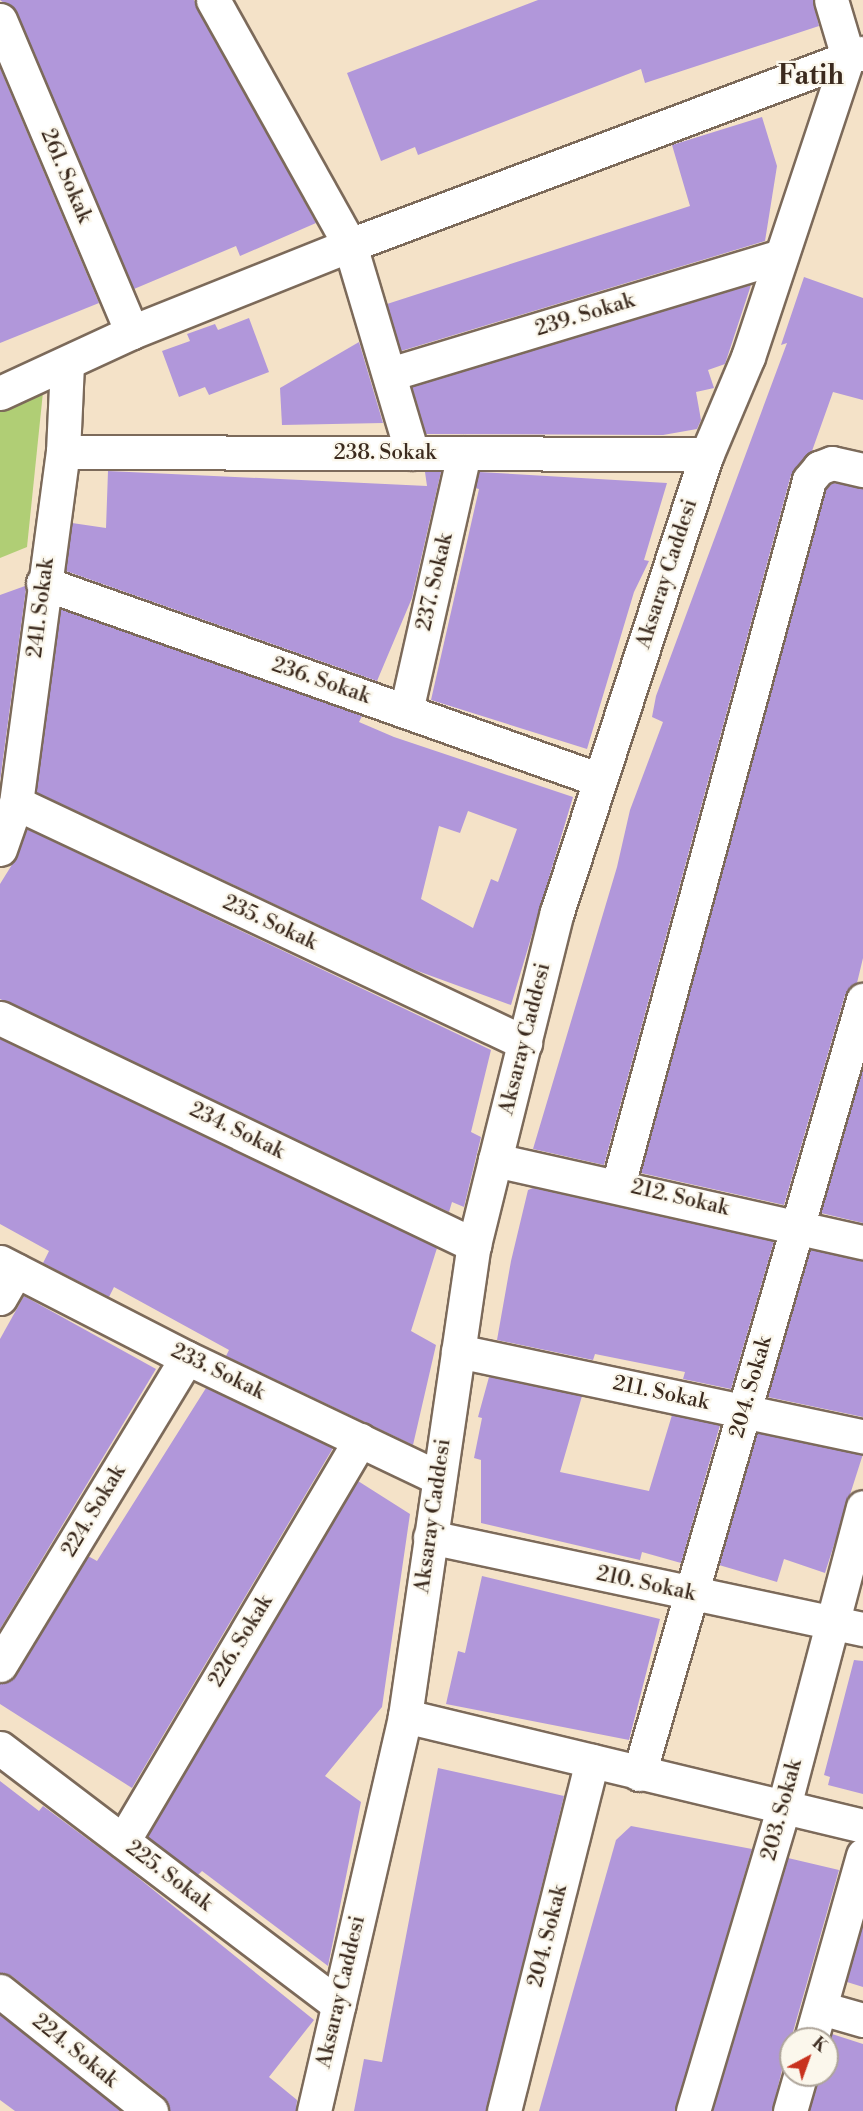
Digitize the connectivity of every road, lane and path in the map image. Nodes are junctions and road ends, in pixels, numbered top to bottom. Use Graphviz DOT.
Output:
graph roads {
  1 [pos="213,0"];
  2 [pos="831,0"];
  3 [pos="0,20"];
  4 [pos="856,55"];
  5 [pos="350,245"];
  6 [pos="781,256"];
  7 [pos="132,332"];
  8 [pos="67,364"];
  9 [pos="390,374"];
  10 [pos="0,393"];
  11 [pos="63,452"];
  12 [pos="412,453"];
  13 [pos="464,453"];
  14 [pos="707,454"];
  15 [pos="863,470"];
  16 [pos="43,583"];
  17 [pos="406,711"];
  18 [pos="600,780"];
  19 [pos="16,803"];
  20 [pos="0,849"];
  21 [pos="863,1000"];
  22 [pos="0,1017"];
  23 [pos="525,1043"];
  24 [pos="495,1160"];
  25 [pos="618,1185"];
  26 [pos="799,1225"];
  27 [pos="863,1242"];
  28 [pos="474,1245"];
  29 [pos="8,1266"];
  30 [pos="0,1298"];
  31 [pos="458,1351"];
  32 [pos="188,1358"];
  33 [pos="743,1410"];
  34 [pos="863,1436"];
  35 [pos="360,1440"];
  36 [pos="439,1478"];
  37 [pos="863,1507"];
  38 [pos="430,1538"];
  39 [pos="692,1594"];
  40 [pos="830,1623"];
  41 [pos="863,1629"];
  42 [pos="1,1660"];
  43 [pos="405,1716"];
  44 [pos="0,1748"];
  45 [pos="592,1761"];
  46 [pos="639,1774"];
  47 [pos="784,1806"];
  48 [pos="863,1826"];
  49 [pos="123,1841"];
  50 [pos="863,1855"];
  51 [pos="0,1991"];
  52 [pos="338,2005"];
  53 [pos="821,2008"];
  54 [pos="863,2020"];
  55 [pos="815,2027"];
  56 [pos="797,2087"];
  57 [pos="151,2111"];
  58 [pos="314,2111"];
  59 [pos="504,2111"];
  60 [pos="693,2111"];
  61 [pos="789,2111"];
  1 -- 5 [label="street"];
  2 -- 4 [label="street"];
  3 -- 7 [label="street, 261. Sokak"];
  4 -- 5 [label="street"];
  4 -- 6 [label="street, Aksaray Caddesi"];
  5 -- 7 [label="street"];
  5 -- 9 [label="street"];
  6 -- 9 [label="street, 239. Sokak"];
  6 -- 14 [label="street, Aksaray Caddesi"];
  7 -- 8 [label="street"];
  8 -- 10 [label="street"];
  8 -- 11 [label="street, 241. Sokak"];
  9 -- 12 [label="street"];
  11 -- 12 [label="street, 238. Sokak"];
  11 -- 16 [label="street, 241. Sokak"];
  12 -- 13 [label="street, 238. Sokak"];
  13 -- 14 [label="street, 238. Sokak"];
  13 -- 17 [label="street, 237. Sokak"];
  14 -- 18 [label="street, Aksaray Caddesi"];
  15 -- 25 [label="street"];
  16 -- 17 [label="street, 236. Sokak"];
  16 -- 19 [label="street, 241. Sokak"];
  17 -- 18 [label="street, 236. Sokak"];
  18 -- 23 [label="street, Aksaray Caddesi"];
  19 -- 20 [label="street, 241. Sokak"];
  19 -- 23 [label="street, 235. Sokak"];
  21 -- 26 [label="street, 204. Sokak"];
  22 -- 28 [label="street, 234. Sokak"];
  23 -- 24 [label="street, Aksaray Caddesi"];
  24 -- 25 [label="street, 212. Sokak"];
  24 -- 28 [label="street, Aksaray Caddesi"];
  25 -- 26 [label="street, 212. Sokak"];
  26 -- 27 [label="street, 212. Sokak"];
  26 -- 33 [label="street, 204. Sokak"];
  28 -- 31 [label="street, Aksaray Caddesi"];
  29 -- 30 [label="street"];
  29 -- 32 [label="street, 233. Sokak"];
  31 -- 33 [label="street, 211. Sokak"];
  31 -- 36 [label="street, Aksaray Caddesi"];
  32 -- 35 [label="street, 233. Sokak"];
  32 -- 42 [label="street, 224. Sokak"];
  33 -- 34 [label="street, 211. Sokak"];
  33 -- 39 [label="street, 204. Sokak"];
  35 -- 36 [label="street, 233. Sokak"];
  35 -- 49 [label="street, 226. Sokak"];
  36 -- 38 [label="street, Aksaray Caddesi"];
  37 -- 40 [label="street, 203. Sokak"];
  38 -- 39 [label="street, 210. Sokak"];
  38 -- 43 [label="street, Aksaray Caddesi"];
  39 -- 40 [label="street, 210. Sokak"];
  39 -- 46 [label="street, 204. Sokak"];
  40 -- 41 [label="street, 210. Sokak"];
  40 -- 47 [label="street, 203. Sokak"];
  43 -- 45 [label="street"];
  43 -- 52 [label="street, Aksaray Caddesi"];
  44 -- 49 [label="street, 225. Sokak"];
  45 -- 46 [label="street"];
  45 -- 59 [label="street, 204. Sokak"];
  46 -- 47 [label="street"];
  47 -- 48 [label="street"];
  47 -- 60 [label="street, 203. Sokak"];
  49 -- 52 [label="street, 225. Sokak"];
  50 -- 53 [label="street"];
  51 -- 57 [label="street, 224. Sokak"];
  52 -- 58 [label="street, Aksaray Caddesi"];
  53 -- 54 [label="street"];
  53 -- 55 [label="street"];
  56 -- 61 [label="street"];
}
